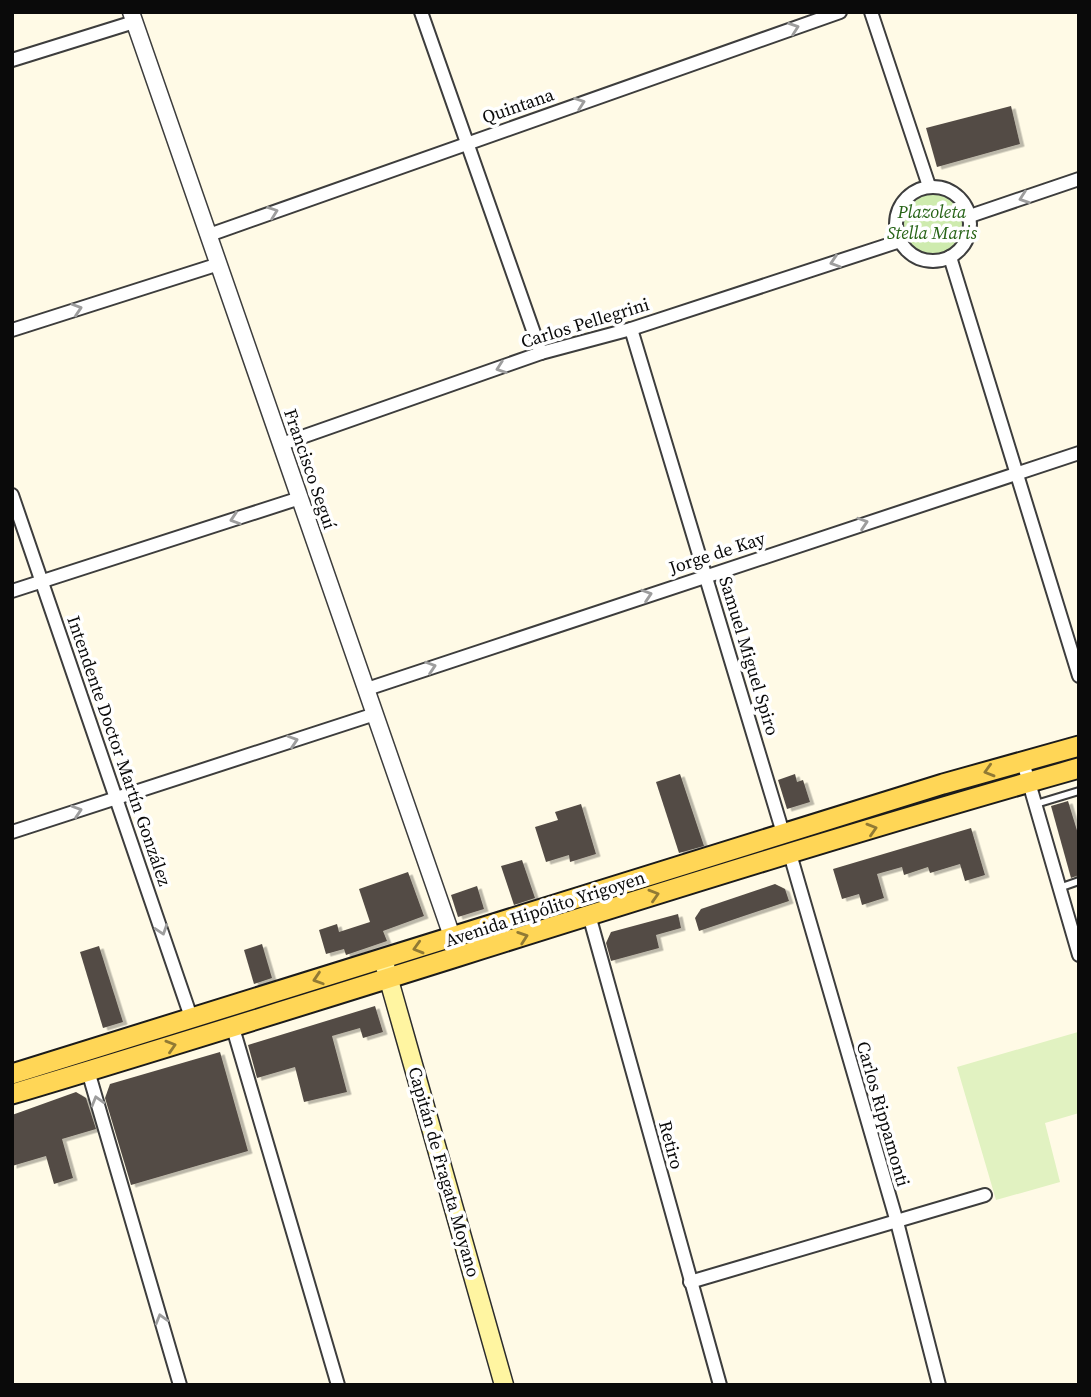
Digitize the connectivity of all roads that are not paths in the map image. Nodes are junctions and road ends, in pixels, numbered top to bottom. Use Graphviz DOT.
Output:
graph roads {
  1 [pos="421,12"];
  2 [pos="840,12"];
  3 [pos="871,12"];
  4 [pos="133,17"];
  5 [pos="12,60"];
  6 [pos="469,142"];
  7 [pos="1079,179"];
  8 [pos="929,186"];
  9 [pos="970,216"];
  10 [pos="209,235"];
  11 [pos="900,241"];
  12 [pos="950,257"];
  13 [pos="219,264"];
  14 [pos="631,329"];
  15 [pos="12,330"];
  16 [pos="541,354"];
  17 [pos="282,444"];
  18 [pos="1079,453"];
  19 [pos="1016,472"];
  20 [pos="12,495"];
  21 [pos="300,498"];
  22 [pos="706,575"];
  23 [pos="43,581"];
  24 [pos="12,591"];
  25 [pos="1079,676"];
  26 [pos="367,688"];
  27 [pos="375,714"];
  28 [pos="1079,746"];
  29 [pos="1023,762"];
  30 [pos="1078,772"];
  31 [pos="1029,782"];
  32 [pos="1079,791"];
  33 [pos="117,798"];
  34 [pos="1036,804"];
  35 [pos="12,832"];
  36 [pos="783,833"];
  37 [pos="790,854"];
  38 [pos="1079,881"];
  39 [pos="1059,888"];
  40 [pos="589,915"];
  41 [pos="453,938"];
  42 [pos="1079,955"];
  43 [pos="458,958"];
  44 [pos="383,959"];
  45 [pos="389,979"];
  46 [pos="192,1020"];
  47 [pos="233,1028"];
  48 [pos="88,1071"];
  49 [pos="12,1074"];
  50 [pos="12,1094"];
  51 [pos="985,1195"];
  52 [pos="897,1222"];
  53 [pos="690,1282"];
  54 [pos="180,1385"];
  55 [pos="338,1385"];
  56 [pos="505,1385"];
  57 [pos="720,1385"];
  58 [pos="939,1385"];
  1 -- 6 [label="street"];
  6 -- 2 [label="street, Quintana, one-way"];
  3 -- 8 [label="street"];
  4 -- 5 [label="street"];
  4 -- 10 [label="street, Francisco Seguí"];
  10 -- 6 [label="street, Quintana, one-way"];
  6 -- 16 [label="street"];
  7 -- 9 [label="street, one-way"];
  8 -- 9 [label="street"];
  8 -- 11 [label="street"];
  9 -- 12 [label="street"];
  10 -- 13 [label="street, Francisco Seguí"];
  11 -- 12 [label="street"];
  11 -- 14 [label="street, Carlos Pellegrini, one-way"];
  12 -- 19 [label="street"];
  15 -- 13 [label="street, one-way"];
  13 -- 17 [label="street, Francisco Seguí"];
  14 -- 16 [label="street, Carlos Pellegrini"];
  14 -- 22 [label="street, Samuel Miguel Spiro"];
  16 -- 17 [label="street, Carlos Pellegrini, one-way"];
  17 -- 21 [label="street, Francisco Seguí"];
  18 -- 19 [label="street, Jorge de Kay"];
  22 -- 19 [label="street, Jorge de Kay, one-way"];
  19 -- 25 [label="street"];
  20 -- 23 [label="street, Intendente Doctor Martín González"];
  21 -- 23 [label="street, one-way"];
  21 -- 26 [label="street, Francisco Seguí"];
  26 -- 22 [label="street, Jorge de Kay, one-way"];
  22 -- 36 [label="street, Samuel Miguel Spiro"];
  23 -- 24 [label="street"];
  23 -- 33 [label="street, Intendente Doctor Martín González"];
  26 -- 27 [label="street, Francisco Seguí"];
  33 -- 27 [label="street, one-way"];
  27 -- 41 [label="street, Francisco Seguí"];
  28 -- 29 [label="main road, Avenida Hipólito Yrigoyen"];
  29 -- 31 [label="street"];
  29 -- 36 [label="main road, Avenida Hipólito Yrigoyen, one-way"];
  30 -- 31 [label="main road, Avenida Hipólito Yrigoyen"];
  31 -- 34 [label="street"];
  37 -- 31 [label="main road, Avenida Hipólito Yrigoyen, one-way"];
  32 -- 34 [label="lane"];
  35 -- 33 [label="street, one-way"];
  33 -- 46 [label="street, Intendente Doctor Martín González, one-way"];
  34 -- 39 [label="street"];
  36 -- 41 [label="main road, Avenida Hipólito Yrigoyen"];
  40 -- 37 [label="main road, Avenida Hipólito Yrigoyen, one-way"];
  37 -- 52 [label="street, Carlos Rippamonti"];
  38 -- 39 [label="lane"];
  39 -- 42 [label="street"];
  43 -- 40 [label="main road, Avenida Hipólito Yrigoyen, one-way"];
  40 -- 53 [label="street, Retiro"];
  41 -- 43 [label="street"];
  41 -- 44 [label="main road, Avenida Hipólito Yrigoyen, one-way"];
  43 -- 45 [label="main road, Avenida Hipólito Yrigoyen"];
  44 -- 45 [label="main road, Capitán de Fragata Moyano"];
  44 -- 46 [label="main road, Avenida Hipólito Yrigoyen, one-way"];
  45 -- 47 [label="main road, Avenida Hipólito Yrigoyen"];
  45 -- 56 [label="main road, Capitán de Fragata Moyano"];
  46 -- 49 [label="main road, Avenida Hipólito Yrigoyen"];
  48 -- 47 [label="main road, Avenida Hipólito Yrigoyen, one-way"];
  47 -- 55 [label="street"];
  48 -- 50 [label="main road, Avenida Hipólito Yrigoyen"];
  54 -- 48 [label="street, one-way"];
  51 -- 52 [label="street"];
  52 -- 53 [label="street"];
  52 -- 58 [label="street, Carlos Rippamonti"];
  53 -- 57 [label="street, Retiro"];
}
